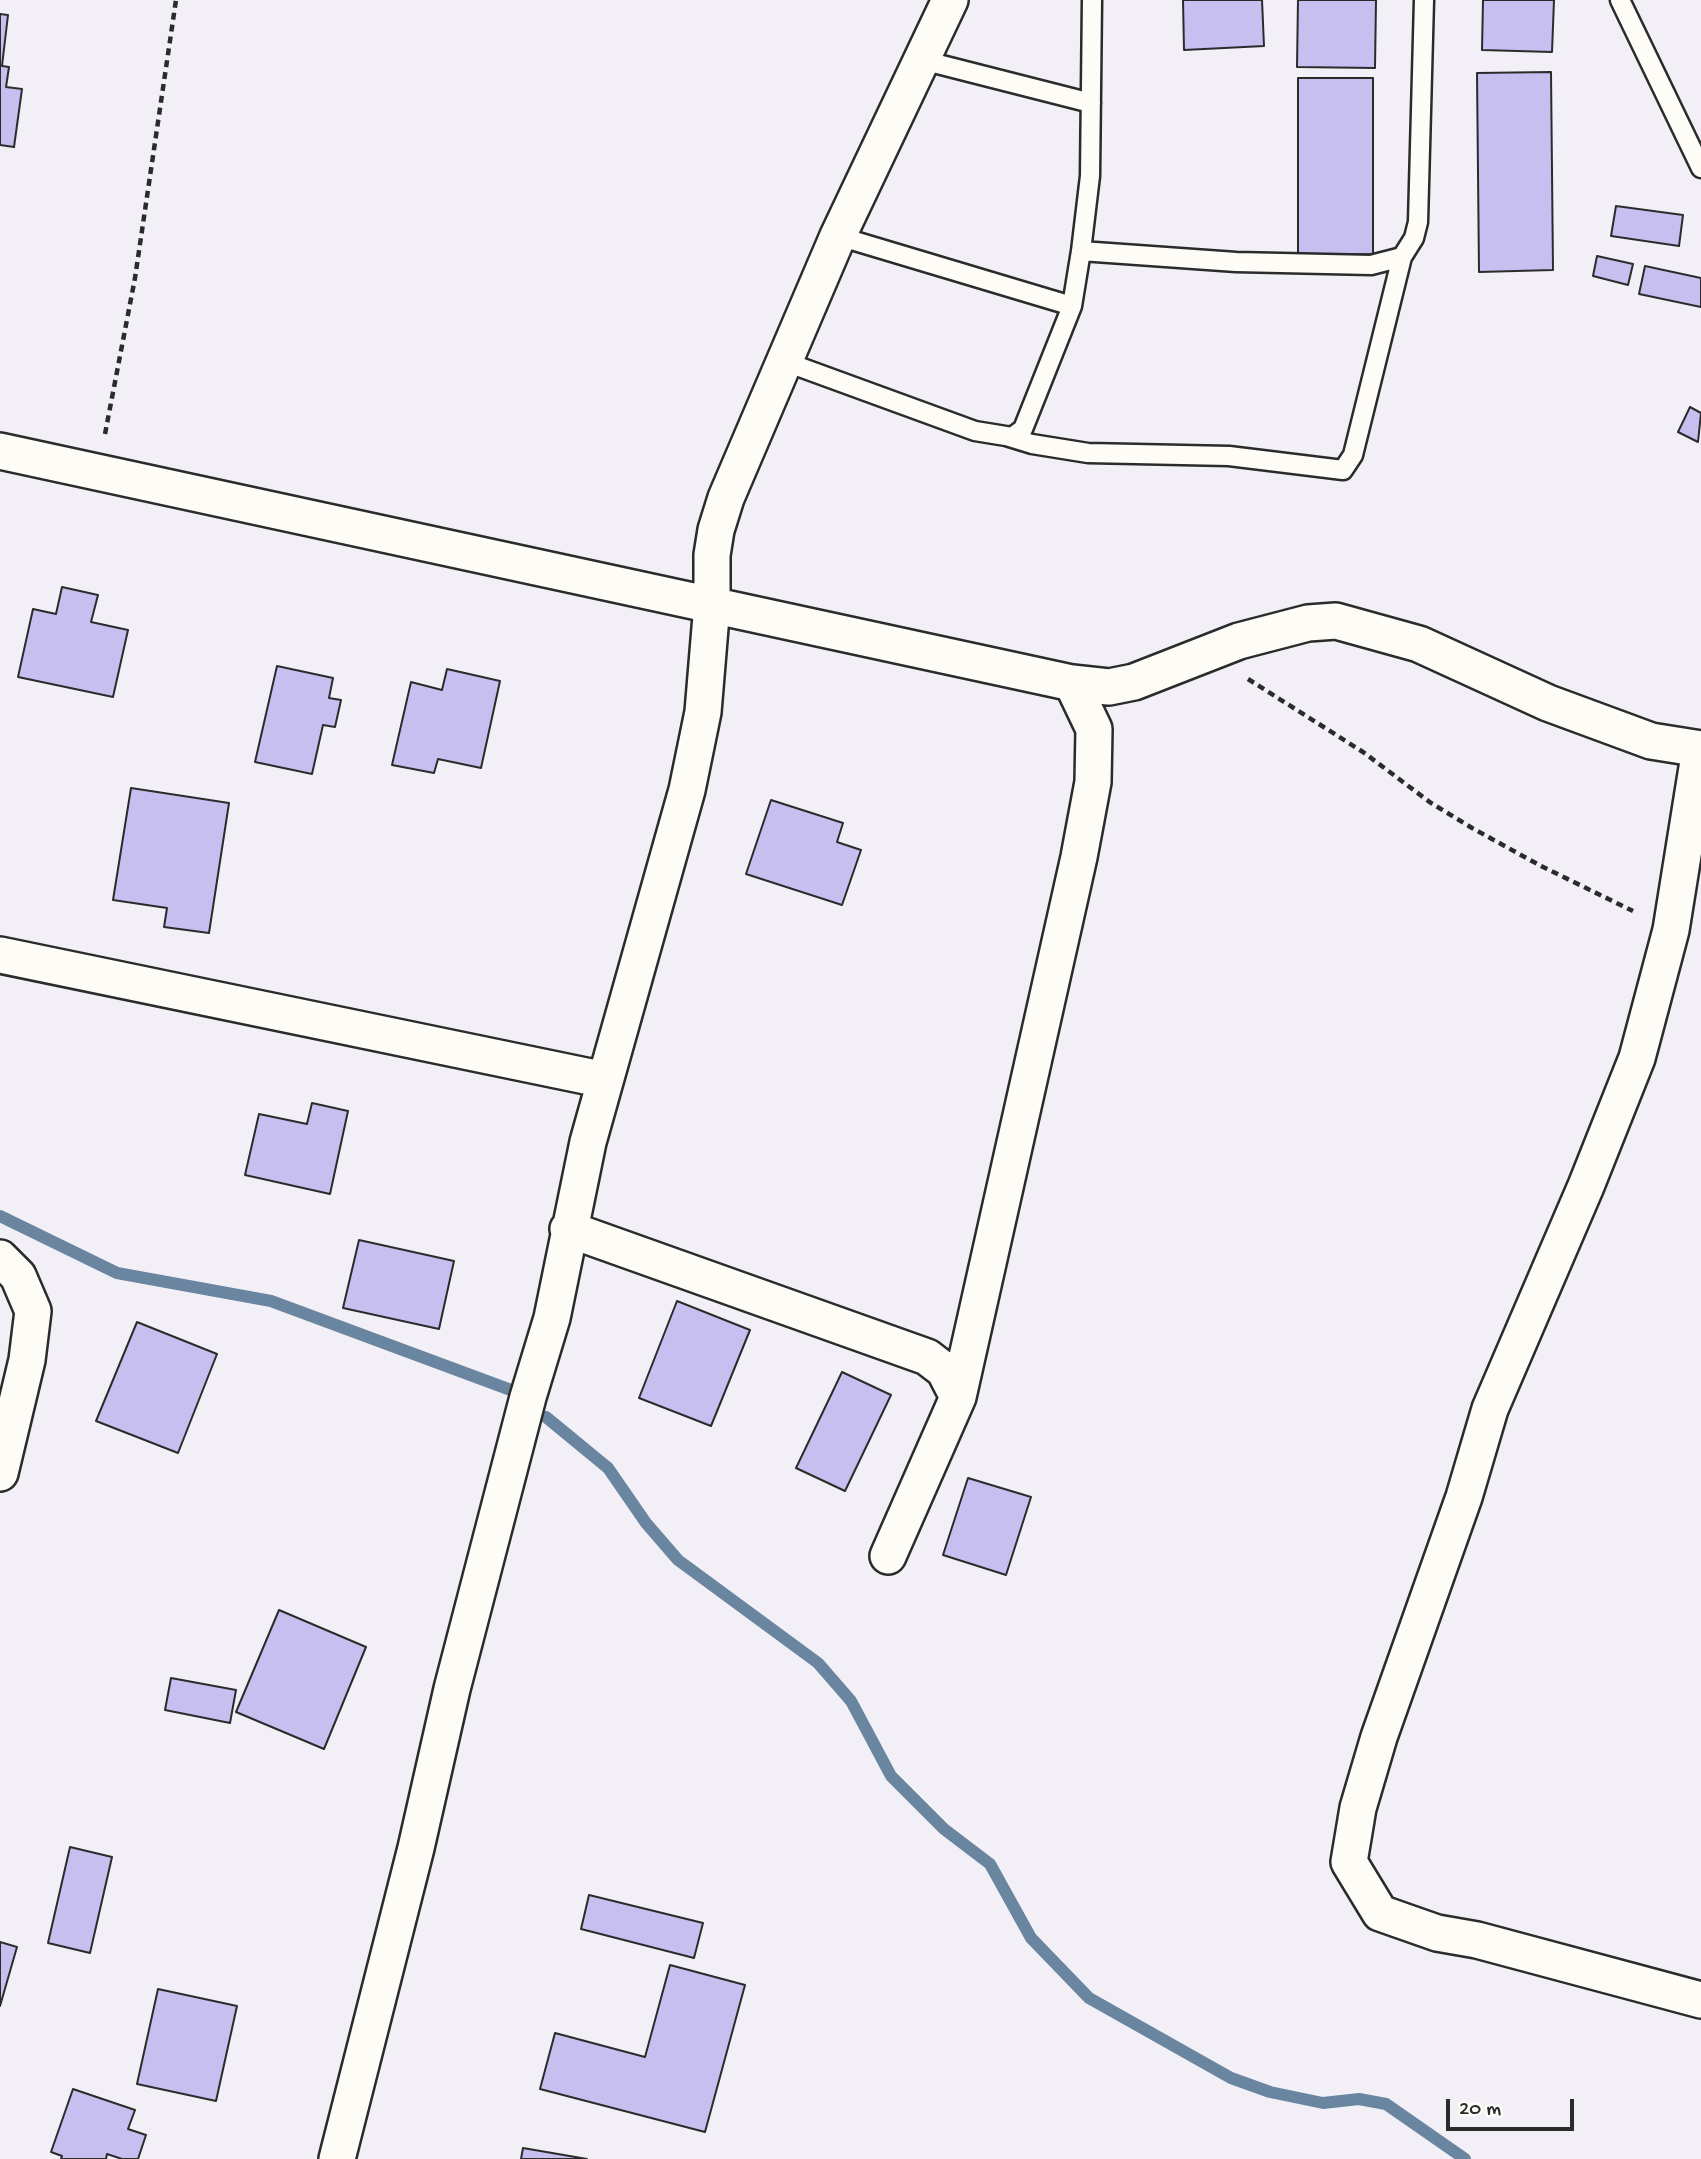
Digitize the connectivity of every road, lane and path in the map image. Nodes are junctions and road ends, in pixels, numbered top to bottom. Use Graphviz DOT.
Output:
graph roads {
  1 [pos="176,0"];
  2 [pos="950,0"];
  3 [pos="1091,0"];
  4 [pos="1424,0"];
  5 [pos="1620,0"];
  6 [pos="922,60"];
  7 [pos="1091,103"];
  8 [pos="1701,168"];
  9 [pos="838,236"];
  10 [pos="1081,251"];
  11 [pos="1402,257"];
  12 [pos="1072,306"];
  13 [pos="786,362"];
  14 [pos="1006,436"];
  15 [pos="0,451"];
  16 [pos="97,473"];
  17 [pos="712,604"];
  18 [pos="1206,654"];
  19 [pos="1072,683"];
  20 [pos="1701,745"];
  21 [pos="1671,930"];
  22 [pos="0,955"];
  23 [pos="605,1080"];
  24 [pos="568,1229"];
  25 [pos="0,1258"];
  26 [pos="958,1397"];
  27 [pos="0,1473"];
  28 [pos="888,1556"];
  29 [pos="1701,2000"];
  30 [pos="337,2159"];
  1 -- 16 [label="path"];
  2 -- 6 [label="street"];
  3 -- 7 [label="lane"];
  4 -- 11 [label="lane"];
  5 -- 8 [label="lane"];
  6 -- 7 [label="lane"];
  6 -- 9 [label="street"];
  7 -- 10 [label="lane"];
  9 -- 12 [label="lane"];
  9 -- 13 [label="street"];
  10 -- 11 [label="lane"];
  10 -- 12 [label="lane"];
  11 -- 14 [label="lane"];
  12 -- 14 [label="lane"];
  13 -- 14 [label="lane"];
  13 -- 17 [label="street"];
  15 -- 16 [label="street"];
  16 -- 17 [label="street"];
  17 -- 19 [label="street"];
  17 -- 23 [label="street"];
  18 -- 19 [label="street"];
  18 -- 20 [label="street"];
  18 -- 21 [label="path"];
  19 -- 26 [label="street"];
  20 -- 21 [label="street"];
  21 -- 29 [label="street"];
  22 -- 23 [label="street"];
  23 -- 24 [label="street"];
  24 -- 26 [label="street"];
  24 -- 30 [label="street"];
  25 -- 27 [label="street"];
  26 -- 28 [label="street"];
}
